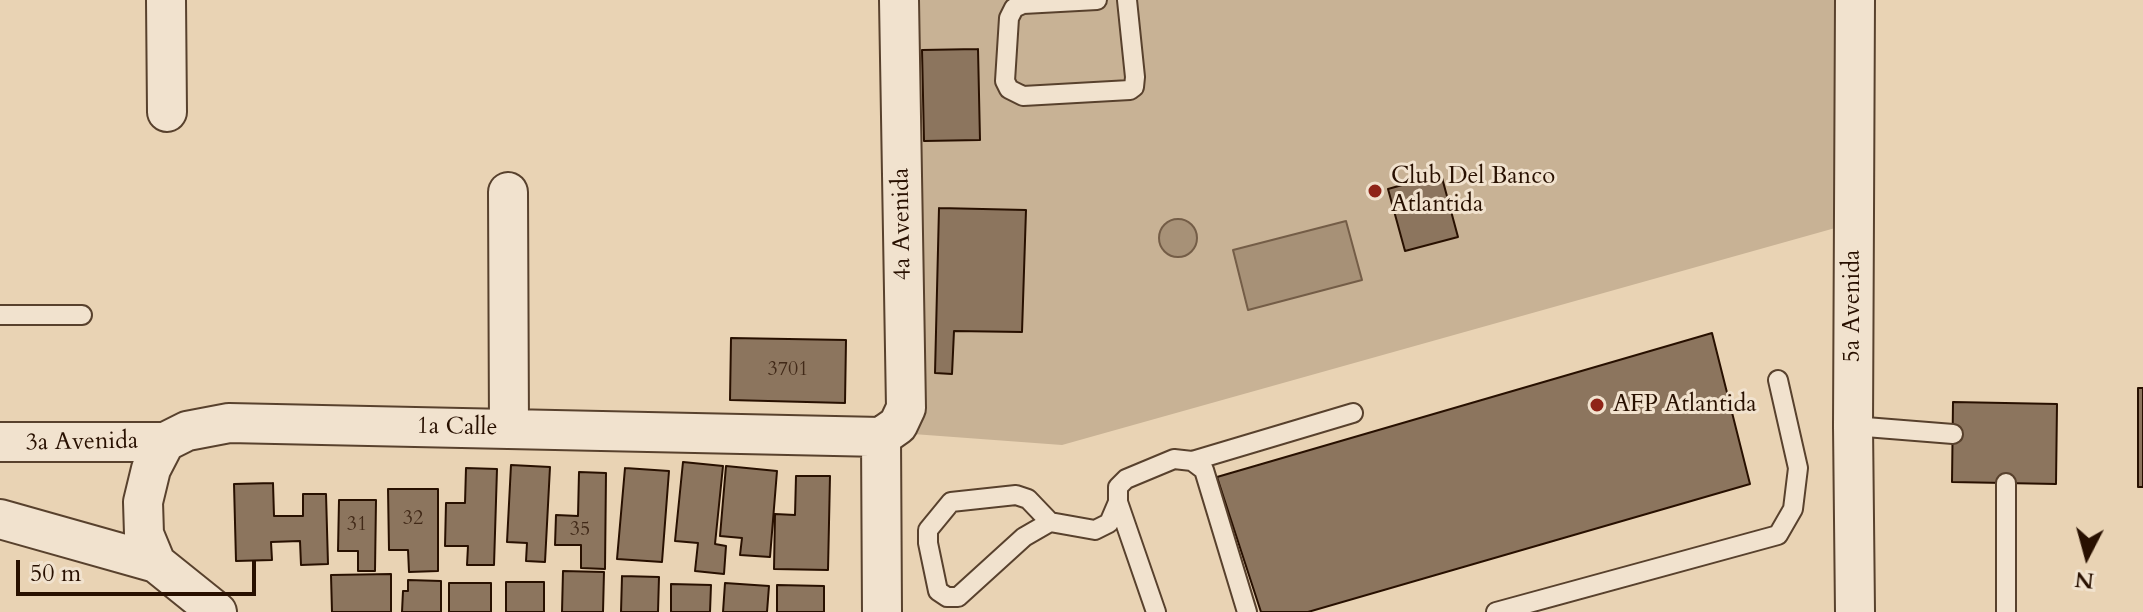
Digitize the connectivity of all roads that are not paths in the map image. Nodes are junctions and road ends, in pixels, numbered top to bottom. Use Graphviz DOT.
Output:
graph roads {
  1 [pos="166,0"];
  2 [pos="899,0"];
  3 [pos="1097,0"];
  4 [pos="1127,0"];
  5 [pos="1855,0"];
  6 [pos="167,112"];
  7 [pos="508,192"];
  8 [pos="0,315"];
  9 [pos="82,315"];
  10 [pos="1778,380"];
  11 [pos="1353,413"];
  12 [pos="1853,426"];
  13 [pos="509,429"];
  14 [pos="1953,434"];
  15 [pos="881,437"];
  16 [pos="0,442"];
  17 [pos="165,442"];
  18 [pos="1192,461"];
  19 [pos="2006,483"];
  20 [pos="1118,502"];
  21 [pos="0,519"];
  22 [pos="1050,522"];
  23 [pos="156,563"];
  24 [pos="1558,604"];
  25 [pos="217,612"];
  26 [pos="882,612"];
  27 [pos="1156,612"];
  28 [pos="1247,612"];
  29 [pos="1496,612"];
  30 [pos="1855,612"];
  31 [pos="2006,612"];
  1 -- 6 [label="street"];
  2 -- 15 [label="street, 4a Avenida"];
  3 -- 4 [label="lane"];
  5 -- 12 [label="street, 5a Avenida"];
  7 -- 13 [label="street"];
  8 -- 9 [label="lane"];
  10 -- 24 [label="lane"];
  11 -- 18 [label="lane"];
  12 -- 14 [label="lane"];
  12 -- 30 [label="street, 5a Avenida"];
  13 -- 15 [label="street, 1a Calle"];
  13 -- 17 [label="street, 1a Calle"];
  15 -- 26 [label="street"];
  16 -- 17 [label="street, 3a Avenida"];
  17 -- 23 [label="street"];
  18 -- 20 [label="lane"];
  18 -- 28 [label="lane"];
  19 -- 31 [label="lane"];
  20 -- 22 [label="lane"];
  20 -- 27 [label="lane"];
  21 -- 23 [label="street"];
  22 -- 22 [label="lane"];
  23 -- 25 [label="street"];
  24 -- 29 [label="lane"];
}
